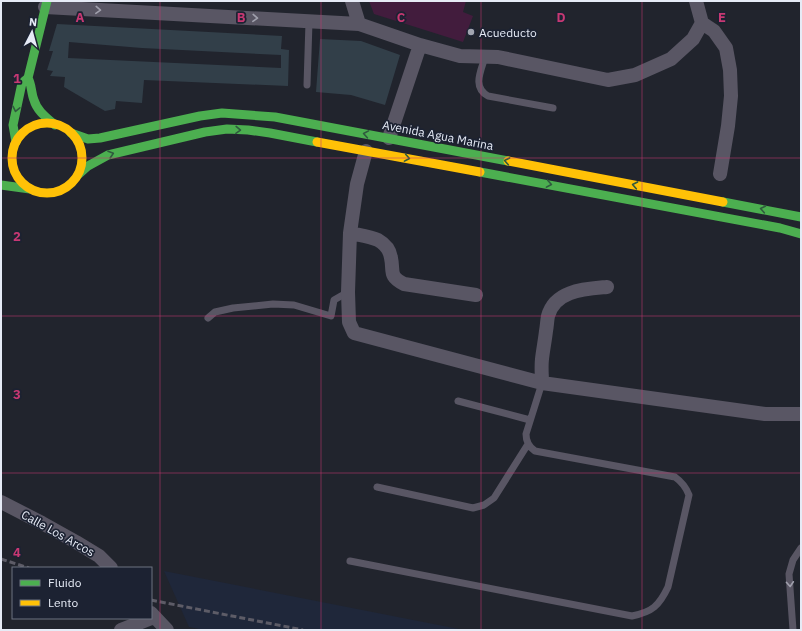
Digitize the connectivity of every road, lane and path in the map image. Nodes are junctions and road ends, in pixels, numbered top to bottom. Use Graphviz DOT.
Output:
graph roads {
  1 [pos="352,1"];
  2 [pos="696,1"];
  3 [pos="46,4"];
  4 [pos="309,22"];
  5 [pos="702,22"];
  6 [pos="359,24"];
  7 [pos="420,44"];
  8 [pos="485,57"];
  9 [pos="28,78"];
  10 [pos="307,85"];
  11 [pos="553,108"];
  12 [pos="55,124"];
  13 [pos="71,133"];
  14 [pos="389,138"];
  15 [pos="16,143"];
  16 [pos="366,150"];
  17 [pos="6,151"];
  18 [pos="720,174"];
  19 [pos="78,175"];
  20 [pos="1,185"];
  21 [pos="30,189"];
  22 [pos="801,218"];
  23 [pos="350,233"];
  24 [pos="801,234"];
  25 [pos="607,287"];
  26 [pos="348,292"];
  27 [pos="476,295"];
  28 [pos="208,318"];
  29 [pos="542,383"];
  30 [pos="458,401"];
  31 [pos="801,414"];
  32 [pos="530,420"];
  33 [pos="528,444"];
  34 [pos="377,487"];
  35 [pos="1,502"];
  36 [pos="801,548"];
  37 [pos="350,561"];
  38 [pos="111,567"];
  39 [pos="153,615"];
  40 [pos="144,619"];
  41 [pos="121,630"];
  42 [pos="167,630"];
  43 [pos="793,630"];
  1 -- 6 [label="street"];
  2 -- 5 [label="street"];
  3 -- 4 [label="street, one-way"];
  3 -- 9 [label="street"];
  4 -- 6 [label="street"];
  4 -- 10 [label="lane"];
  5 -- 8 [label="street"];
  5 -- 18 [label="street"];
  6 -- 7 [label="street"];
  7 -- 8 [label="street"];
  7 -- 14 [label="street"];
  8 -- 11 [label="lane"];
  9 -- 12 [label="street"];
  9 -- 15 [label="street, one-way"];
  12 -- 13 [label="street"];
  12 -- 15 [label="street"];
  14 -- 13 [label="street, Avenida Agua Marina, one-way"];
  13 -- 19 [label="street"];
  22 -- 14 [label="street, Avenida Agua Marina, one-way"];
  15 -- 17 [label="street"];
  15 -- 21 [label="street"];
  19 -- 16 [label="street, one-way"];
  16 -- 23 [label="street"];
  16 -- 24 [label="street, one-way"];
  19 -- 21 [label="street"];
  20 -- 21 [label="street"];
  23 -- 26 [label="street"];
  23 -- 27 [label="street"];
  25 -- 29 [label="street"];
  26 -- 28 [label="lane"];
  26 -- 29 [label="street"];
  29 -- 31 [label="street"];
  29 -- 32 [label="lane"];
  30 -- 32 [label="lane"];
  32 -- 33 [label="lane"];
  33 -- 34 [label="lane"];
  33 -- 37 [label="lane"];
  35 -- 38 [label="street, Calle Los Arcos"];
  36 -- 43 [label="lane, one-way"];
  39 -- 42 [label="street"];
  40 -- 41 [label="street"];
}
